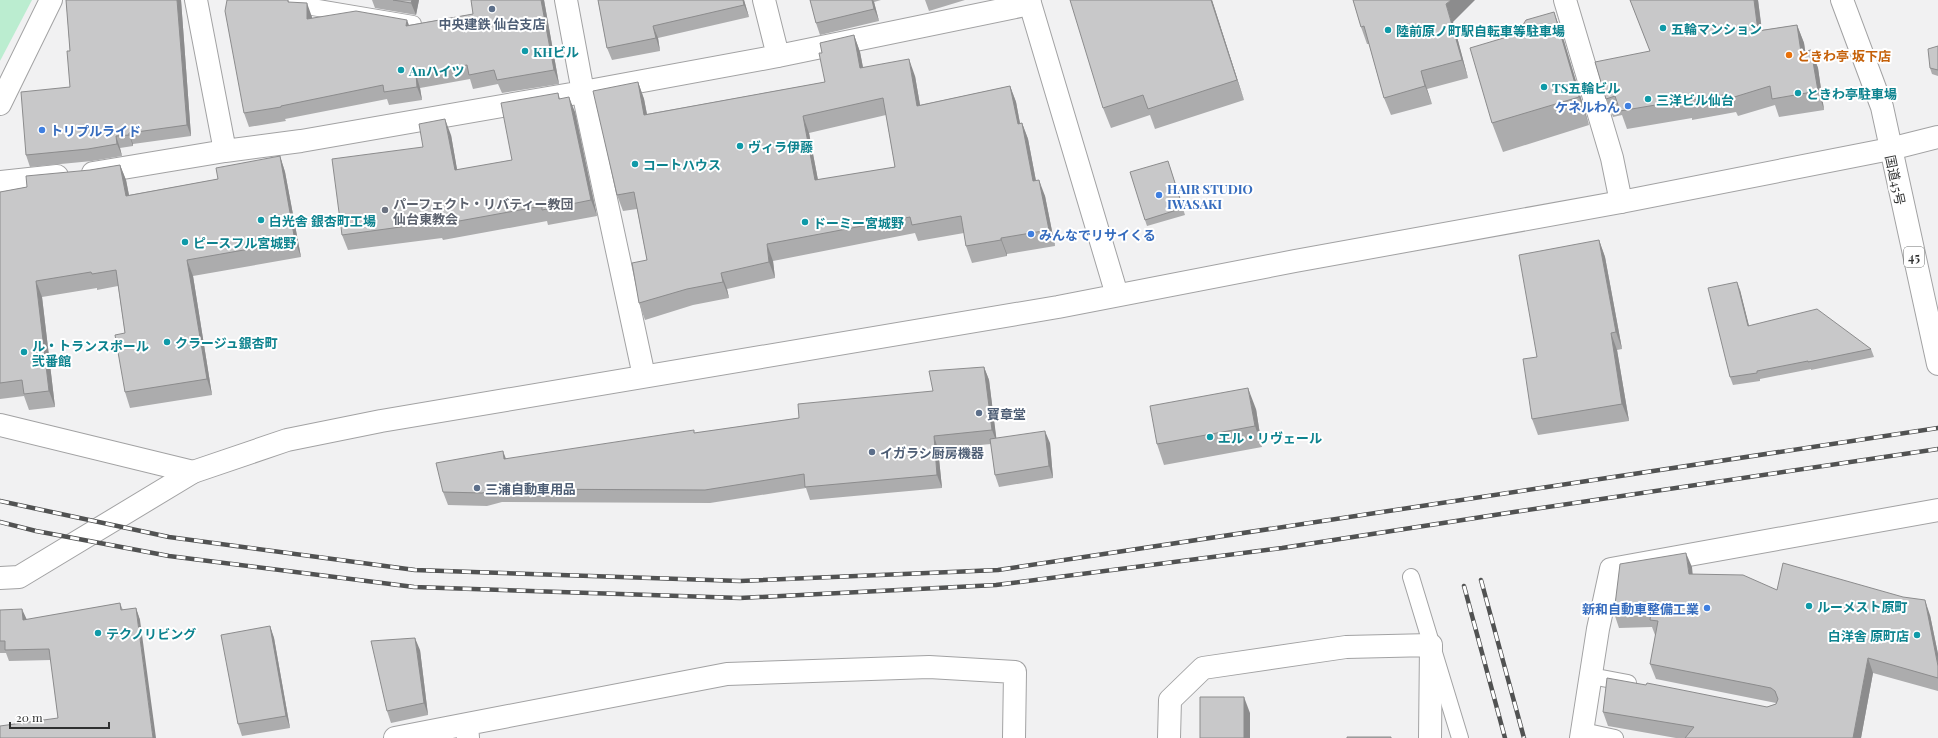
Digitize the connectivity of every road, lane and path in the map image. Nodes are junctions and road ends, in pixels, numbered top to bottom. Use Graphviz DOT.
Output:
graph roads {
  1 [pos="51,0"];
  2 [pos="196,0"];
  3 [pos="271,0"];
  4 [pos="566,0"];
  5 [pos="764,0"];
  6 [pos="1565,0"];
  7 [pos="1842,0"];
  8 [pos="1030,2"];
  9 [pos="413,24"];
  10 [pos="778,56"];
  11 [pos="583,92"];
  12 [pos="0,104"];
  13 [pos="1938,137"];
  14 [pos="1890,149"];
  15 [pos="225,151"];
  16 [pos="0,182"];
  17 [pos="1621,202"];
  18 [pos="1117,295"];
  19 [pos="1938,364"];
  20 [pos="644,376"];
  21 [pos="0,425"];
  22 [pos="193,472"];
  23 [pos="1938,510"];
  24 [pos="1411,577"];
  25 [pos="0,578"];
  26 [pos="1432,645"];
  27 [pos="1591,676"];
  28 [pos="1642,686"];
  29 [pos="468,731"];
  30 [pos="1582,735"];
  31 [pos="395,738"];
  32 [pos="1014,738"];
  33 [pos="1169,738"];
  34 [pos="1430,738"];
  35 [pos="1460,738"];
  36 [pos="1615,738"];
  1 -- 12 [label="main road"];
  2 -- 15 [label="main road"];
  3 -- 9 [label="lane"];
  4 -- 11 [label="main road"];
  5 -- 10 [label="main road"];
  6 -- 17 [label="main road"];
  7 -- 14 [label="main road, 国道45号 / 45"];
  8 -- 10 [label="main road"];
  8 -- 18 [label="main road"];
  10 -- 11 [label="main road"];
  11 -- 15 [label="main road"];
  11 -- 20 [label="main road"];
  13 -- 14 [label="main road"];
  14 -- 17 [label="main road"];
  14 -- 19 [label="main road, 国道45号 / 45"];
  15 -- 16 [label="main road"];
  17 -- 18 [label="main road"];
  18 -- 20 [label="main road"];
  20 -- 22 [label="main road"];
  21 -- 22 [label="main road"];
  22 -- 25 [label="main road"];
  23 -- 27 [label="main road"];
  24 -- 26 [label="lane"];
  26 -- 33 [label="main road"];
  26 -- 34 [label="main road"];
  26 -- 35 [label="lane"];
  27 -- 28 [label="lane"];
  27 -- 30 [label="main road"];
  29 -- 31 [label="main road"];
  29 -- 32 [label="main road"];
  30 -- 36 [label="lane"];
}
